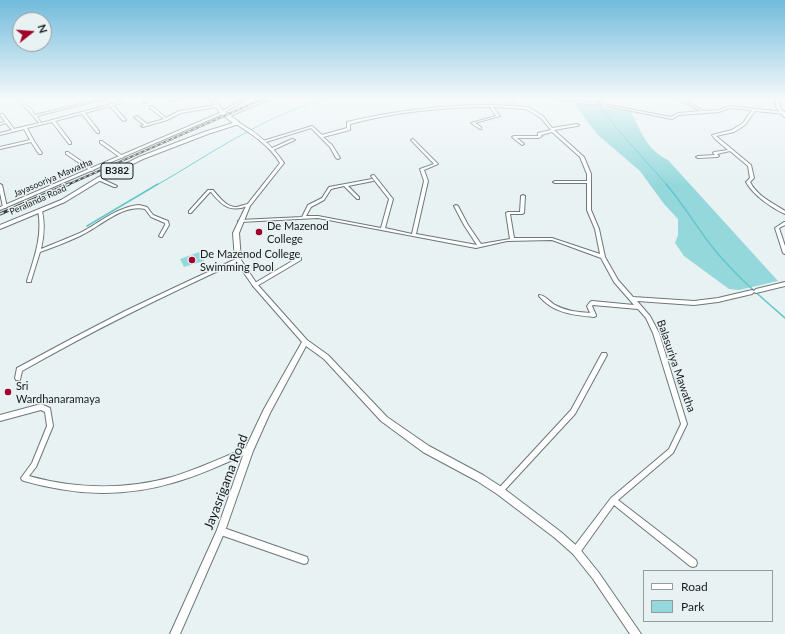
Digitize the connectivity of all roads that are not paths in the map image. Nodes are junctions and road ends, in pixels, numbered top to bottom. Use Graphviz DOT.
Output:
graph roads {
  1 [pos="12,128"];
  2 [pos="25,128"];
  3 [pos="58,128"];
  4 [pos="95,128"];
  5 [pos="192,128"];
  6 [pos="224,128"];
  7 [pos="244,128"];
  8 [pos="310,128"];
  9 [pos="313,128"];
  10 [pos="349,128"];
  11 [pos="550,128"];
  12 [pos="564,128"];
  13 [pos="738,128"];
  14 [pos="14,130"];
  15 [pos="552,130"];
  16 [pos="98,132"];
  17 [pos="0,134"];
  18 [pos="322,136"];
  19 [pos="293,140"];
  20 [pos="414,140"];
  21 [pos="32,141"];
  22 [pos="265,141"];
  23 [pos="101,142"];
  24 [pos="70,143"];
  25 [pos="522,144"];
  26 [pos="0,148"];
  27 [pos="272,149"];
  28 [pos="731,150"];
  29 [pos="40,153"];
  30 [pos="67,153"];
  31 [pos="122,157"];
  32 [pos="698,157"];
  33 [pos="338,158"];
  34 [pos="92,170"];
  35 [pos="99,179"];
  36 [pos="555,182"];
  37 [pos="589,182"];
  38 [pos="345,184"];
  39 [pos="0,185"];
  40 [pos="115,186"];
  41 [pos="523,196"];
  42 [pos="358,198"];
  43 [pos="248,205"];
  44 [pos="456,206"];
  45 [pos="6,207"];
  46 [pos="0,209"];
  47 [pos="40,211"];
  48 [pos="190,212"];
  49 [pos="785,213"];
  50 [pos="304,217"];
  51 [pos="240,221"];
  52 [pos="785,223"];
  53 [pos="0,226"];
  54 [pos="383,230"];
  55 [pos="414,235"];
  56 [pos="161,236"];
  57 [pos="512,240"];
  58 [pos="480,246"];
  59 [pos="39,250"];
  60 [pos="785,254"];
  61 [pos="603,257"];
  62 [pos="300,259"];
  63 [pos="238,260"];
  64 [pos="29,281"];
  65 [pos="785,284"];
  66 [pos="255,285"];
  67 [pos="541,296"];
  68 [pos="633,299"];
  69 [pos="639,306"];
  70 [pos="305,342"];
  71 [pos="604,355"];
  72 [pos="18,378"];
  73 [pos="1,419"];
  74 [pos="249,450"];
  75 [pos="500,491"];
  76 [pos="613,500"];
  77 [pos="221,531"];
  78 [pos="576,551"];
  79 [pos="304,560"];
  80 [pos="693,563"];
  81 [pos="175,634"];
  82 [pos="636,634"];
  1 -- 14 [label="street"];
  2 -- 14 [label="street"];
  2 -- 21 [label="street"];
  3 -- 24 [label="street"];
  4 -- 16 [label="street"];
  5 -- 31 [label="street, Jayasooriya Mawatha"];
  6 -- 35 [label="main road, Peralanda Road / B382"];
  7 -- 22 [label="street"];
  8 -- 22 [label="street"];
  9 -- 18 [label="street"];
  10 -- 18 [label="street, Balasuriya Mawatha"];
  11 -- 15 [label="street, Balasuriya Mawatha"];
  12 -- 15 [label="street"];
  13 -- 28 [label="street"];
  14 -- 17 [label="street"];
  15 -- 25 [label="street"];
  15 -- 37 [label="street, Balasuriya Mawatha"];
  18 -- 33 [label="street"];
  19 -- 27 [label="street"];
  20 -- 55 [label="street"];
  21 -- 26 [label="street"];
  21 -- 29 [label="street"];
  22 -- 27 [label="street"];
  23 -- 31 [label="street"];
  27 -- 43 [label="street"];
  28 -- 32 [label="street"];
  28 -- 49 [label="street"];
  30 -- 34 [label="street"];
  31 -- 34 [label="street, Jayasooriya Mawatha"];
  34 -- 45 [label="street, Jayasooriya Mawatha"];
  35 -- 40 [label="street"];
  35 -- 47 [label="main road, Peralanda Road / B382"];
  36 -- 37 [label="street"];
  37 -- 61 [label="street, Balasuriya Mawatha"];
  38 -- 42 [label="street"];
  38 -- 50 [label="street"];
  38 -- 54 [label="street"];
  39 -- 45 [label="street"];
  41 -- 57 [label="street"];
  43 -- 48 [label="street"];
  43 -- 51 [label="street"];
  44 -- 58 [label="street"];
  45 -- 46 [label="street, Jayasooriya Mawatha"];
  47 -- 53 [label="main road, Peralanda Road / B382"];
  47 -- 59 [label="street"];
  50 -- 51 [label="street"];
  50 -- 54 [label="street"];
  51 -- 63 [label="street"];
  52 -- 60 [label="street"];
  54 -- 55 [label="street"];
  55 -- 58 [label="street"];
  56 -- 59 [label="street"];
  57 -- 58 [label="street"];
  57 -- 61 [label="street"];
  59 -- 64 [label="street"];
  61 -- 68 [label="street, Balasuriya Mawatha"];
  62 -- 66 [label="street"];
  63 -- 66 [label="street"];
  63 -- 72 [label="street"];
  65 -- 68 [label="street"];
  66 -- 70 [label="street"];
  67 -- 69 [label="street"];
  68 -- 69 [label="street, Balasuriya Mawatha"];
  69 -- 76 [label="street, Balasuriya Mawatha"];
  70 -- 74 [label="street, Jayasrigama Road"];
  70 -- 75 [label="street"];
  71 -- 75 [label="street"];
  73 -- 74 [label="street"];
  74 -- 77 [label="street, Jayasrigama Road"];
  75 -- 78 [label="street"];
  76 -- 78 [label="street, Balasuriya Mawatha"];
  76 -- 80 [label="street"];
  77 -- 79 [label="street"];
  77 -- 81 [label="street, Jayasrigama Road"];
  78 -- 82 [label="street"];
}
